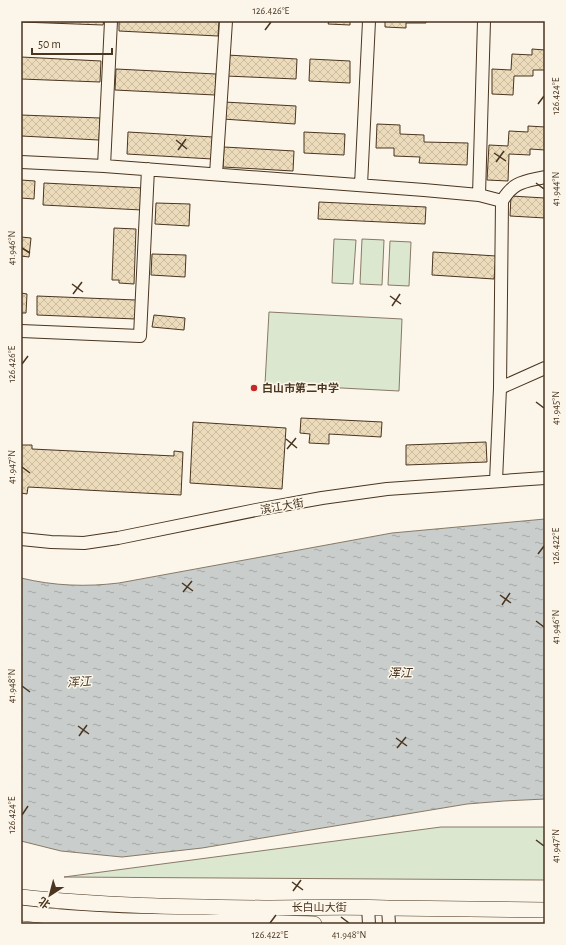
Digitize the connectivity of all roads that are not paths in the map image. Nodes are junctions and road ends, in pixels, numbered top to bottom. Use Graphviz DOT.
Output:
graph roads {
  1 [pos="110,21"];
  2 [pos="226,21"];
  3 [pos="369,21"];
  4 [pos="484,21"];
  5 [pos="21,162"];
  6 [pos="104,166"];
  7 [pos="148,169"];
  8 [pos="216,174"];
  9 [pos="545,177"];
  10 [pos="361,185"];
  11 [pos="479,195"];
  12 [pos="502,201"];
  13 [pos="21,331"];
  14 [pos="545,368"];
  15 [pos="500,388"];
  16 [pos="545,478"];
  17 [pos="496,481"];
  18 [pos="21,538"];
  19 [pos="21,897"];
  20 [pos="368,907"];
  21 [pos="388,908"];
  22 [pos="545,910"];
  23 [pos="21,913"];
  24 [pos="314,924"];
  25 [pos="369,924"];
  26 [pos="389,924"];
  1 -- 6 [label="street"];
  2 -- 8 [label="street"];
  3 -- 10 [label="street"];
  4 -- 11 [label="street"];
  5 -- 6 [label="street"];
  6 -- 7 [label="street"];
  7 -- 8 [label="street"];
  7 -- 13 [label="street"];
  8 -- 10 [label="street"];
  9 -- 12 [label="street"];
  10 -- 11 [label="street"];
  11 -- 12 [label="street"];
  12 -- 15 [label="street"];
  14 -- 15 [label="street"];
  15 -- 17 [label="street"];
  16 -- 17 [label="street, 滨江大街"];
  17 -- 18 [label="street, 滨江大街"];
  19 -- 20 [label="main road, 长白山大街"];
  20 -- 21 [label="main road, 长白山大街"];
  20 -- 25 [label="street"];
  21 -- 22 [label="main road, 长白山大街"];
  21 -- 26 [label="street"];
  23 -- 24 [label="main road, 长白山大街"];
}
